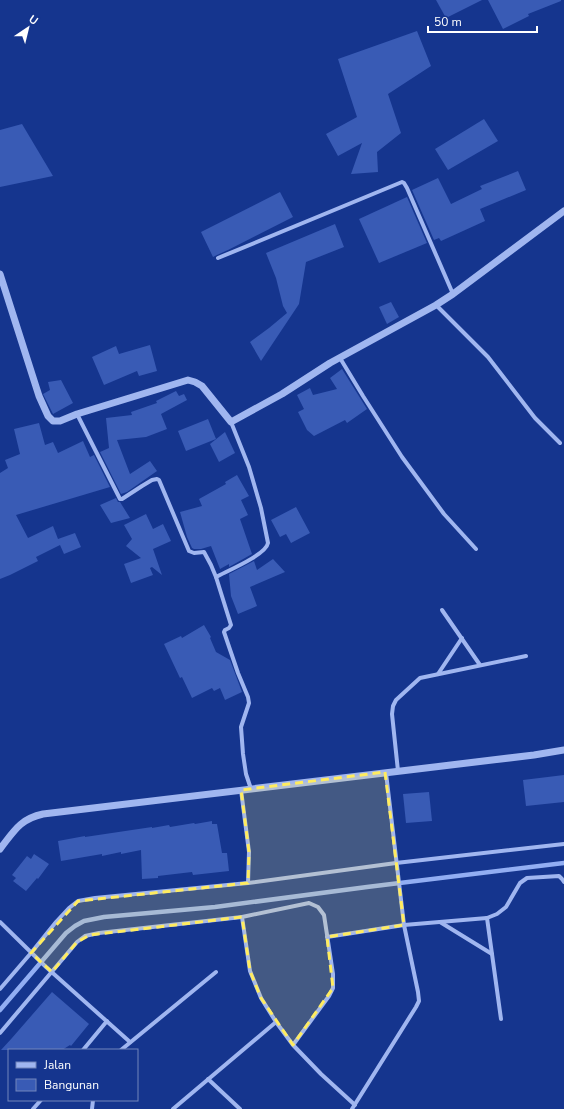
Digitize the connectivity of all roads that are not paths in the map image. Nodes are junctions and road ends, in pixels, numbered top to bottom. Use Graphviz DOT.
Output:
graph roads {
  1 [pos="564,211"];
  2 [pos="218,258"];
  3 [pos="0,274"];
  4 [pos="453,294"];
  5 [pos="436,305"];
  6 [pos="340,358"];
  7 [pos="76,414"];
  8 [pos="231,422"];
  9 [pos="560,443"];
  10 [pos="476,549"];
  11 [pos="216,577"];
  12 [pos="442,610"];
  13 [pos="462,638"];
  14 [pos="526,656"];
  15 [pos="480,665"];
  16 [pos="438,674"];
  17 [pos="564,750"];
  18 [pos="398,771"];
  19 [pos="386,772"];
  20 [pos="250,789"];
  21 [pos="241,790"];
  22 [pos="564,844"];
  23 [pos="0,848"];
  24 [pos="396,863"];
  25 [pos="563,879"];
  26 [pos="248,883"];
  27 [pos="242,917"];
  28 [pos="487,918"];
  29 [pos="0,922"];
  30 [pos="440,922"];
  31 [pos="404,925"];
  32 [pos="327,937"];
  33 [pos="492,954"];
  34 [pos="33,955"];
  35 [pos="52,972"];
  36 [pos="216,972"];
  37 [pos="0,989"];
  38 [pos="501,1019"];
  39 [pos="107,1021"];
  40 [pos="276,1022"];
  41 [pos="0,1033"];
  42 [pos="130,1042"];
  43 [pos="293,1045"];
  44 [pos="84,1049"];
  45 [pos="122,1049"];
  46 [pos="208,1079"];
  47 [pos="40,1101"];
  48 [pos="354,1107"];
  49 [pos="33,1109"];
  50 [pos="173,1109"];
  51 [pos="240,1109"];
  1 -- 4 [label="street"];
  2 -- 4 [label="street"];
  3 -- 7 [label="street"];
  4 -- 5 [label="street"];
  5 -- 6 [label="street"];
  5 -- 9 [label="street"];
  6 -- 8 [label="street"];
  6 -- 10 [label="street"];
  7 -- 8 [label="street"];
  7 -- 11 [label="street"];
  8 -- 11 [label="street"];
  11 -- 20 [label="street"];
  12 -- 13 [label="street"];
  13 -- 15 [label="street"];
  13 -- 16 [label="street"];
  14 -- 15 [label="street"];
  15 -- 16 [label="street"];
  16 -- 18 [label="street"];
  17 -- 18 [label="street"];
  18 -- 19 [label="street"];
  19 -- 20 [label="street"];
  19 -- 24 [label="street"];
  20 -- 21 [label="street"];
  21 -- 23 [label="street"];
  21 -- 26 [label="street"];
  22 -- 24 [label="street"];
  24 -- 26 [label="street"];
  24 -- 31 [label="street"];
  25 -- 28 [label="street"];
  26 -- 34 [label="street"];
  27 -- 32 [label="street"];
  27 -- 35 [label="street"];
  27 -- 40 [label="street"];
  28 -- 30 [label="street"];
  28 -- 33 [label="street"];
  29 -- 34 [label="street"];
  30 -- 31 [label="street"];
  30 -- 33 [label="street"];
  31 -- 32 [label="street"];
  31 -- 48 [label="street"];
  32 -- 43 [label="street"];
  33 -- 38 [label="street"];
  34 -- 35 [label="street"];
  34 -- 37 [label="street"];
  35 -- 39 [label="street"];
  35 -- 41 [label="street"];
  36 -- 42 [label="street"];
  39 -- 42 [label="street"];
  39 -- 44 [label="street"];
  40 -- 43 [label="street"];
  40 -- 46 [label="street"];
  42 -- 45 [label="street"];
  43 -- 48 [label="street"];
  46 -- 50 [label="street"];
  46 -- 51 [label="street"];
  47 -- 49 [label="street"];
}
